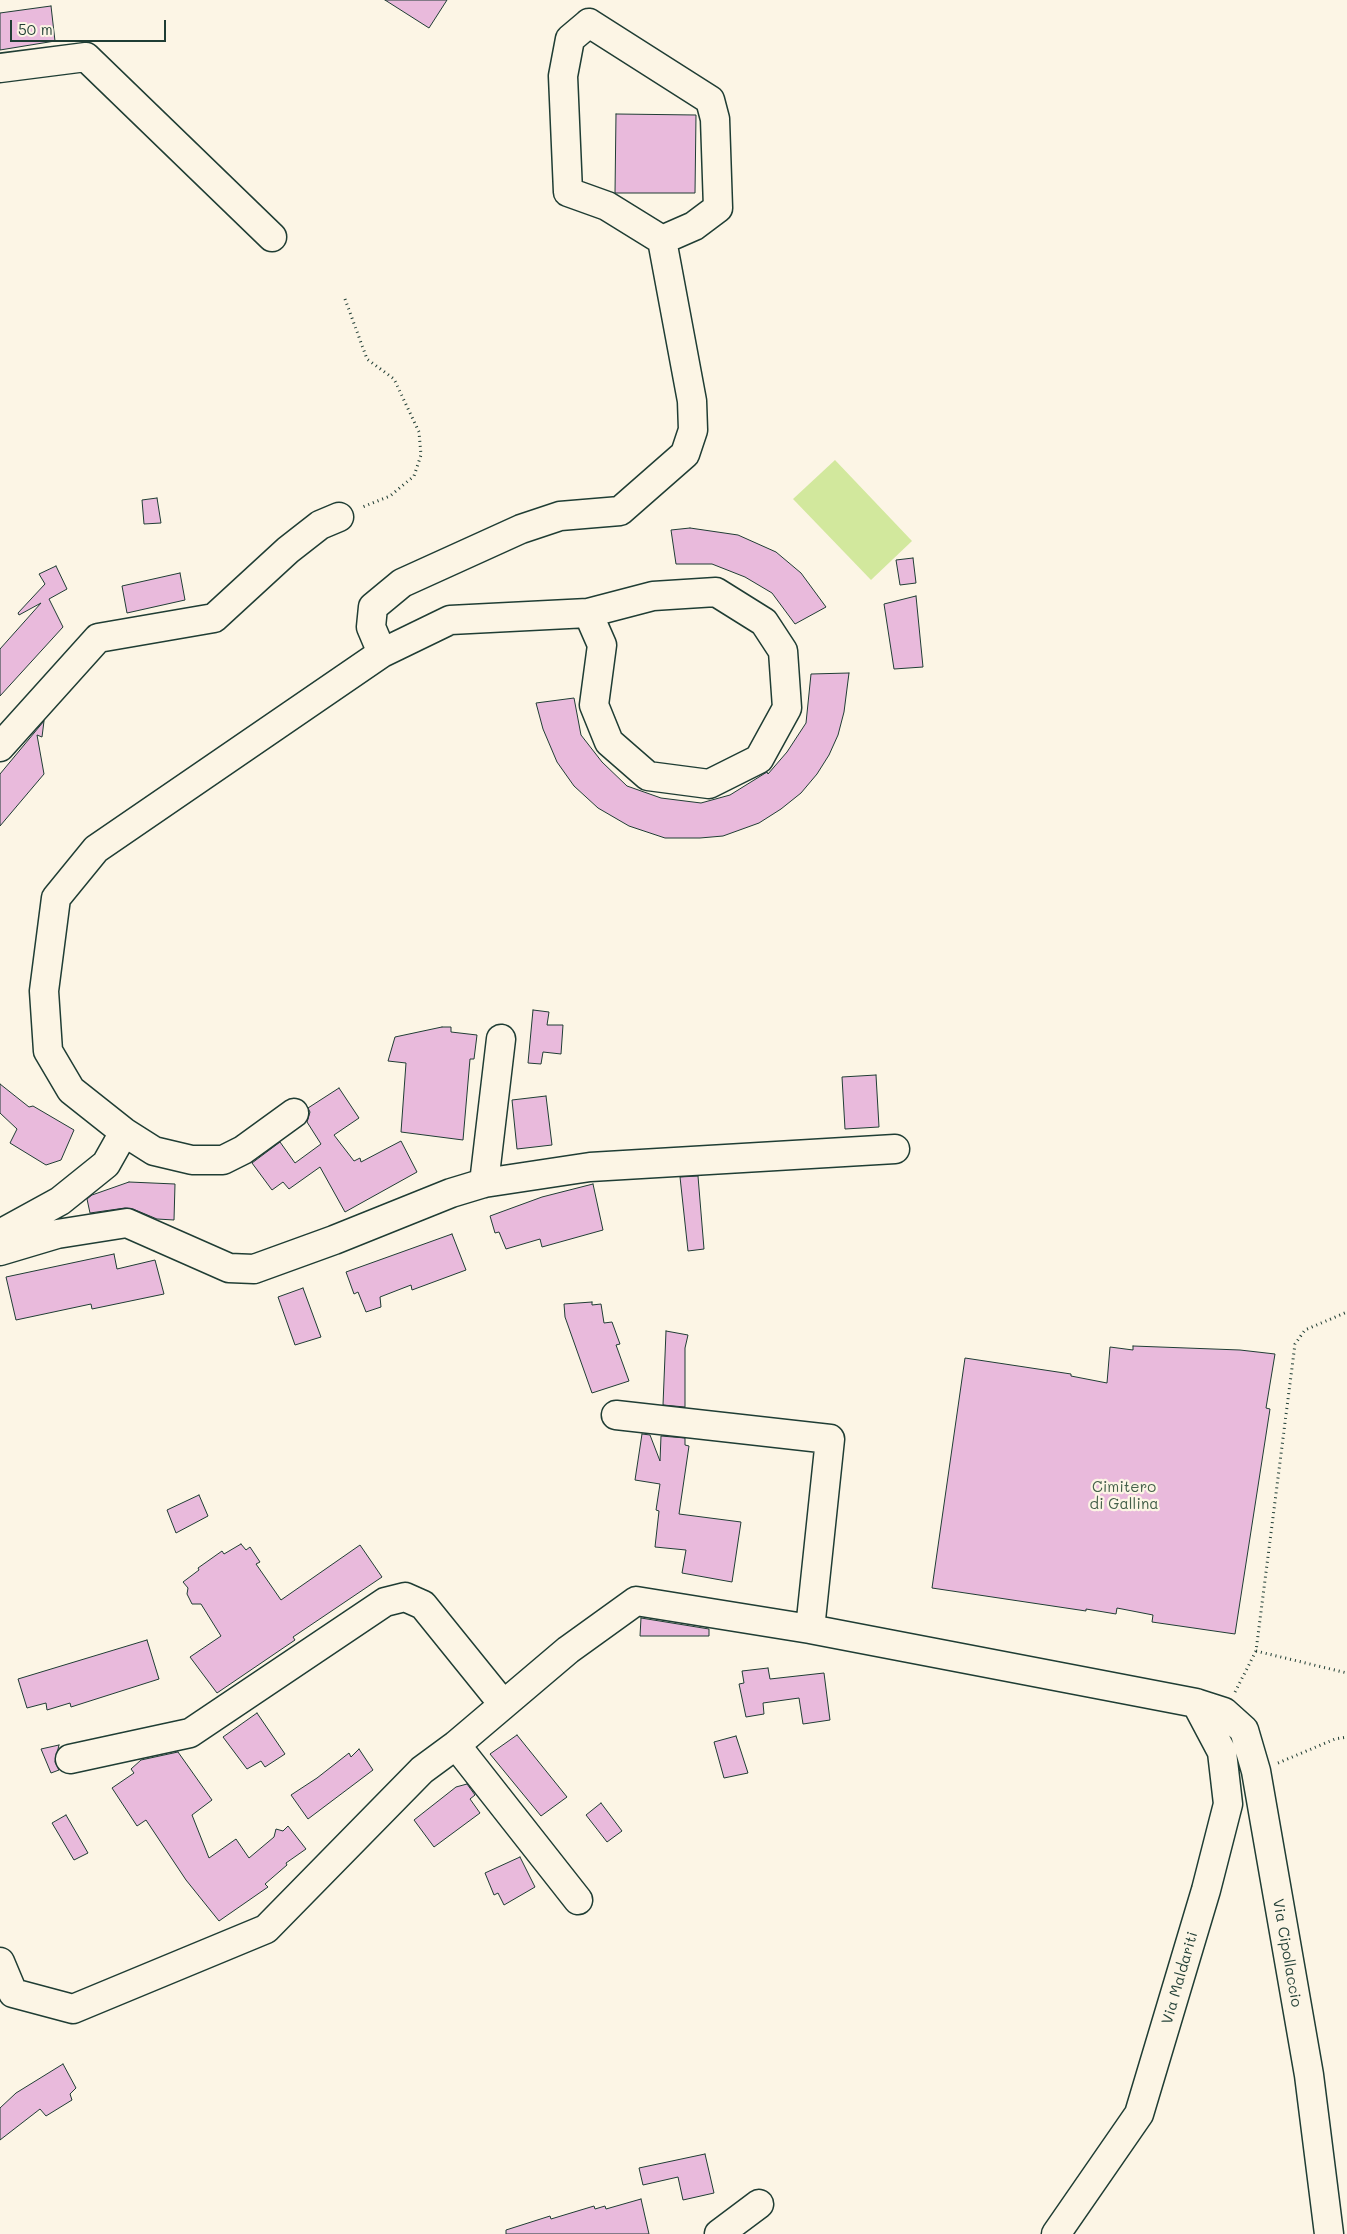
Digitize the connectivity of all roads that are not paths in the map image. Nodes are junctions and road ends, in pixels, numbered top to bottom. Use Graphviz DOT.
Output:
graph roads {
  1 [pos="0,68"];
  2 [pos="272,237"];
  3 [pos="662,240"];
  4 [pos="339,517"];
  5 [pos="588,613"];
  6 [pos="382,653"];
  7 [pos="0,747"];
  8 [pos="501,1038"];
  9 [pos="294,1113"];
  10 [pos="124,1132"];
  11 [pos="895,1149"];
  12 [pos="484,1183"];
  13 [pos="0,1234"];
  14 [pos="0,1252"];
  15 [pos="616,1415"];
  16 [pos="810,1630"];
  17 [pos="1196,1703"];
  18 [pos="503,1704"];
  19 [pos="456,1745"];
  20 [pos="70,1759"];
  21 [pos="578,1900"];
  22 [pos="0,1962"];
  23 [pos="759,2204"];
  24 [pos="718,2234"];
  25 [pos="1056,2234"];
  26 [pos="1329,2234"];
  1 -- 2 [label="street"];
  3 -- 3 [label="street"];
  3 -- 6 [label="street"];
  4 -- 7 [label="street"];
  5 -- 5 [label="street"];
  5 -- 6 [label="street"];
  6 -- 10 [label="street"];
  8 -- 12 [label="street"];
  9 -- 10 [label="street"];
  10 -- 13 [label="street"];
  11 -- 12 [label="street"];
  12 -- 14 [label="street"];
  15 -- 16 [label="street"];
  16 -- 17 [label="street, Via Cipollaccio"];
  16 -- 18 [label="street, Via Cipollaccio"];
  17 -- 25 [label="street, Via Maldariti"];
  17 -- 26 [label="street, Via Cipollaccio"];
  18 -- 19 [label="street, Via Cipollaccio"];
  18 -- 20 [label="street"];
  19 -- 21 [label="street"];
  19 -- 22 [label="street, Via Cipollaccio"];
  23 -- 24 [label="street"];
}
